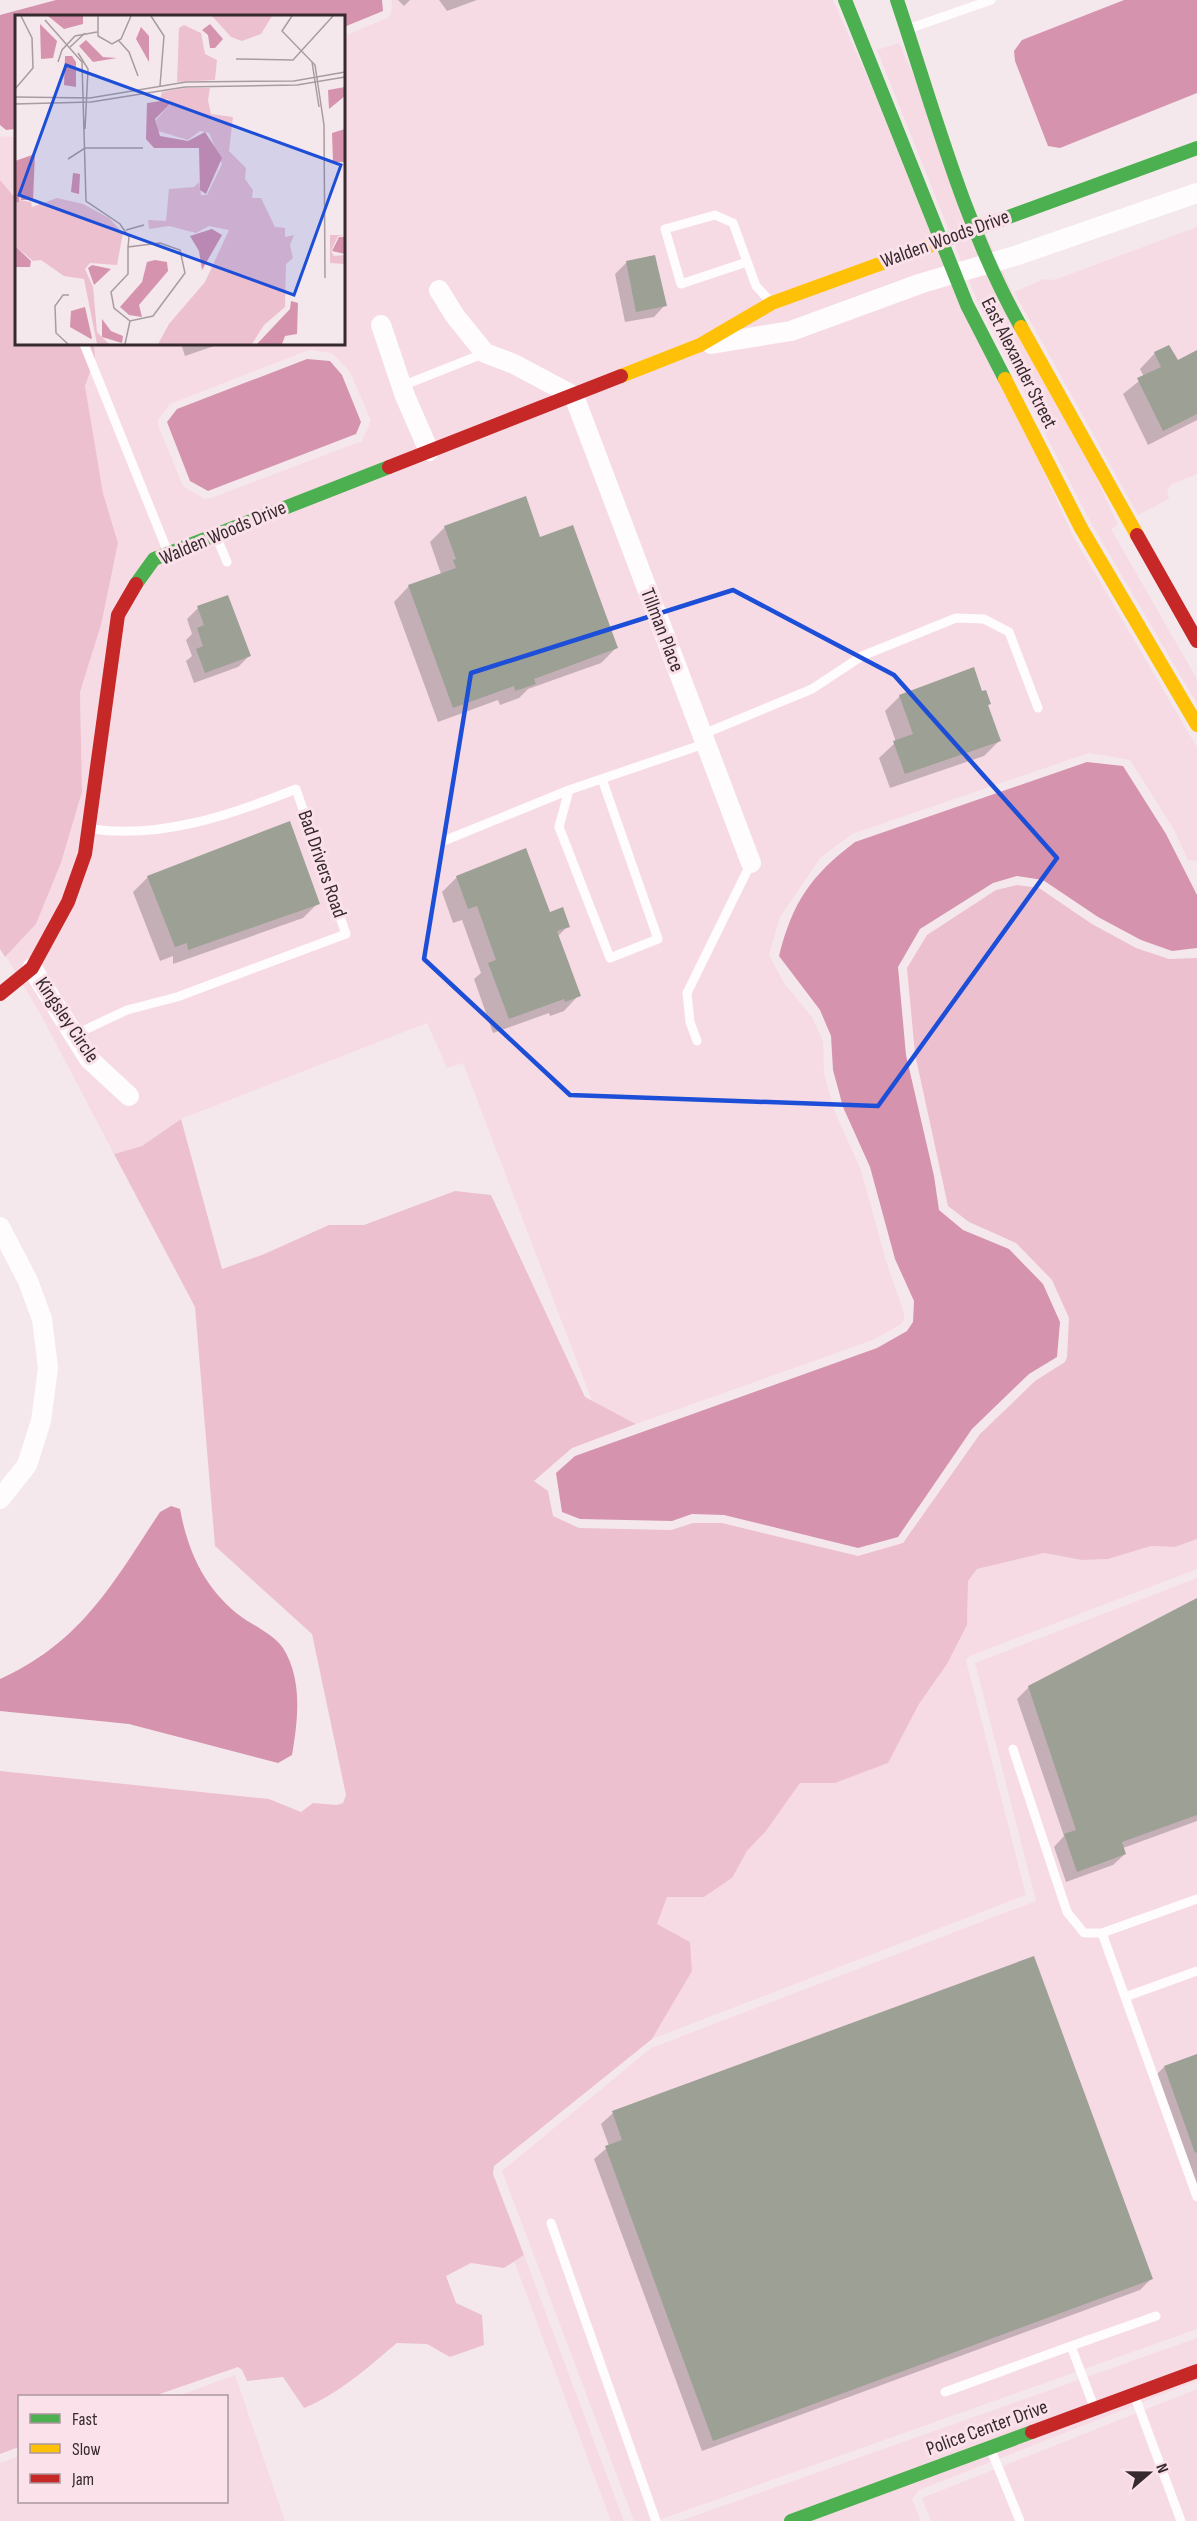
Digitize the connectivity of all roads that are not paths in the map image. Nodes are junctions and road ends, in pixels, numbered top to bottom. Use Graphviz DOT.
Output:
graph roads {
  1 [pos="845,0"];
  2 [pos="897,0"];
  3 [pos="991,0"];
  4 [pos="901,32"];
  5 [pos="1197,148"];
  6 [pos="1197,193"];
  7 [pos="975,227"];
  8 [pos="940,240"];
  9 [pos="747,262"];
  10 [pos="990,263"];
  11 [pos="954,274"];
  12 [pos="439,290"];
  13 [pos="772,303"];
  14 [pos="381,325"];
  15 [pos="84,345"];
  16 [pos="700,345"];
  17 [pos="484,353"];
  18 [pos="402,386"];
  19 [pos="574,396"];
  20 [pos="429,452"];
  21 [pos="215,534"];
  22 [pos="168,552"];
  23 [pos="227,562"];
  24 [pos="1197,640"];
  25 [pos="1038,708"];
  26 [pos="1197,725"];
  27 [pos="703,739"];
  28 [pos="602,779"];
  29 [pos="569,790"];
  30 [pos="88,829"];
  31 [pos="446,840"];
  32 [pos="751,863"];
  33 [pos="32,968"];
  34 [pos="0,994"];
  35 [pos="74,1035"];
  36 [pos="697,1041"];
  37 [pos="129,1096"];
  38 [pos="0,1227"];
  39 [pos="0,1498"];
  40 [pos="1013,1749"];
  41 [pos="1197,1899"];
  42 [pos="1102,1933"];
  43 [pos="1197,1971"];
  44 [pos="1125,1997"];
  45 [pos="1197,2197"];
  46 [pos="551,2223"];
  47 [pos="1156,2316"];
  48 [pos="1071,2346"];
  49 [pos="1197,2372"];
  50 [pos="945,2392"];
  51 [pos="1134,2395"];
  52 [pos="1095,2409"];
  53 [pos="990,2448"];
  54 [pos="656,2521"];
  55 [pos="791,2521"];
  56 [pos="1020,2521"];
  57 [pos="1181,2521"];
  1 -- 8 [label="street, East Alexander Street"];
  2 -- 4 [label="street, East Alexander Street"];
  3 -- 4 [label="lane"];
  4 -- 7 [label="street, East Alexander Street"];
  5 -- 7 [label="street, Walden Woods Drive"];
  6 -- 10 [label="street, Walden Woods Drive"];
  7 -- 8 [label="street, Walden Woods Drive"];
  7 -- 10 [label="street, East Alexander Street"];
  8 -- 11 [label="street, East Alexander Street"];
  8 -- 13 [label="street, Walden Woods Drive"];
  9 -- 9 [label="lane"];
  9 -- 13 [label="lane"];
  10 -- 11 [label="street, Walden Woods Drive"];
  10 -- 24 [label="street, East Alexander Street"];
  11 -- 16 [label="street, Walden Woods Drive"];
  11 -- 26 [label="street, East Alexander Street"];
  12 -- 17 [label="street"];
  13 -- 16 [label="street, Walden Woods Drive"];
  14 -- 18 [label="street"];
  15 -- 22 [label="lane"];
  16 -- 19 [label="street, Walden Woods Drive"];
  17 -- 18 [label="lane"];
  17 -- 19 [label="street"];
  18 -- 20 [label="street"];
  19 -- 20 [label="street, Walden Woods Drive"];
  19 -- 27 [label="street, Tillman Place"];
  20 -- 21 [label="street, Walden Woods Drive"];
  21 -- 22 [label="street, Walden Woods Drive"];
  21 -- 23 [label="lane"];
  22 -- 30 [label="street, Walden Woods Drive"];
  25 -- 27 [label="lane"];
  27 -- 28 [label="lane"];
  27 -- 32 [label="street, Tillman Place"];
  28 -- 29 [label="lane"];
  28 -- 29 [label="lane"];
  29 -- 31 [label="lane"];
  30 -- 33 [label="street, Walden Woods Drive"];
  30 -- 35 [label="lane, Bad Drivers Road"];
  32 -- 36 [label="lane"];
  33 -- 34 [label="street, Walden Woods Drive"];
  33 -- 35 [label="street, Kingsley Circle"];
  35 -- 37 [label="street, Kingsley Circle"];
  38 -- 39 [label="street"];
  40 -- 42 [label="lane"];
  41 -- 42 [label="lane"];
  42 -- 44 [label="lane"];
  43 -- 44 [label="lane"];
  44 -- 45 [label="lane"];
  46 -- 54 [label="lane"];
  47 -- 48 [label="lane"];
  48 -- 50 [label="lane"];
  48 -- 52 [label="lane"];
  49 -- 51 [label="street, Police Center Drive"];
  51 -- 52 [label="street, Police Center Drive"];
  51 -- 57 [label="lane"];
  52 -- 53 [label="street, Police Center Drive"];
  53 -- 55 [label="street, Police Center Drive"];
  53 -- 56 [label="lane"];
}
